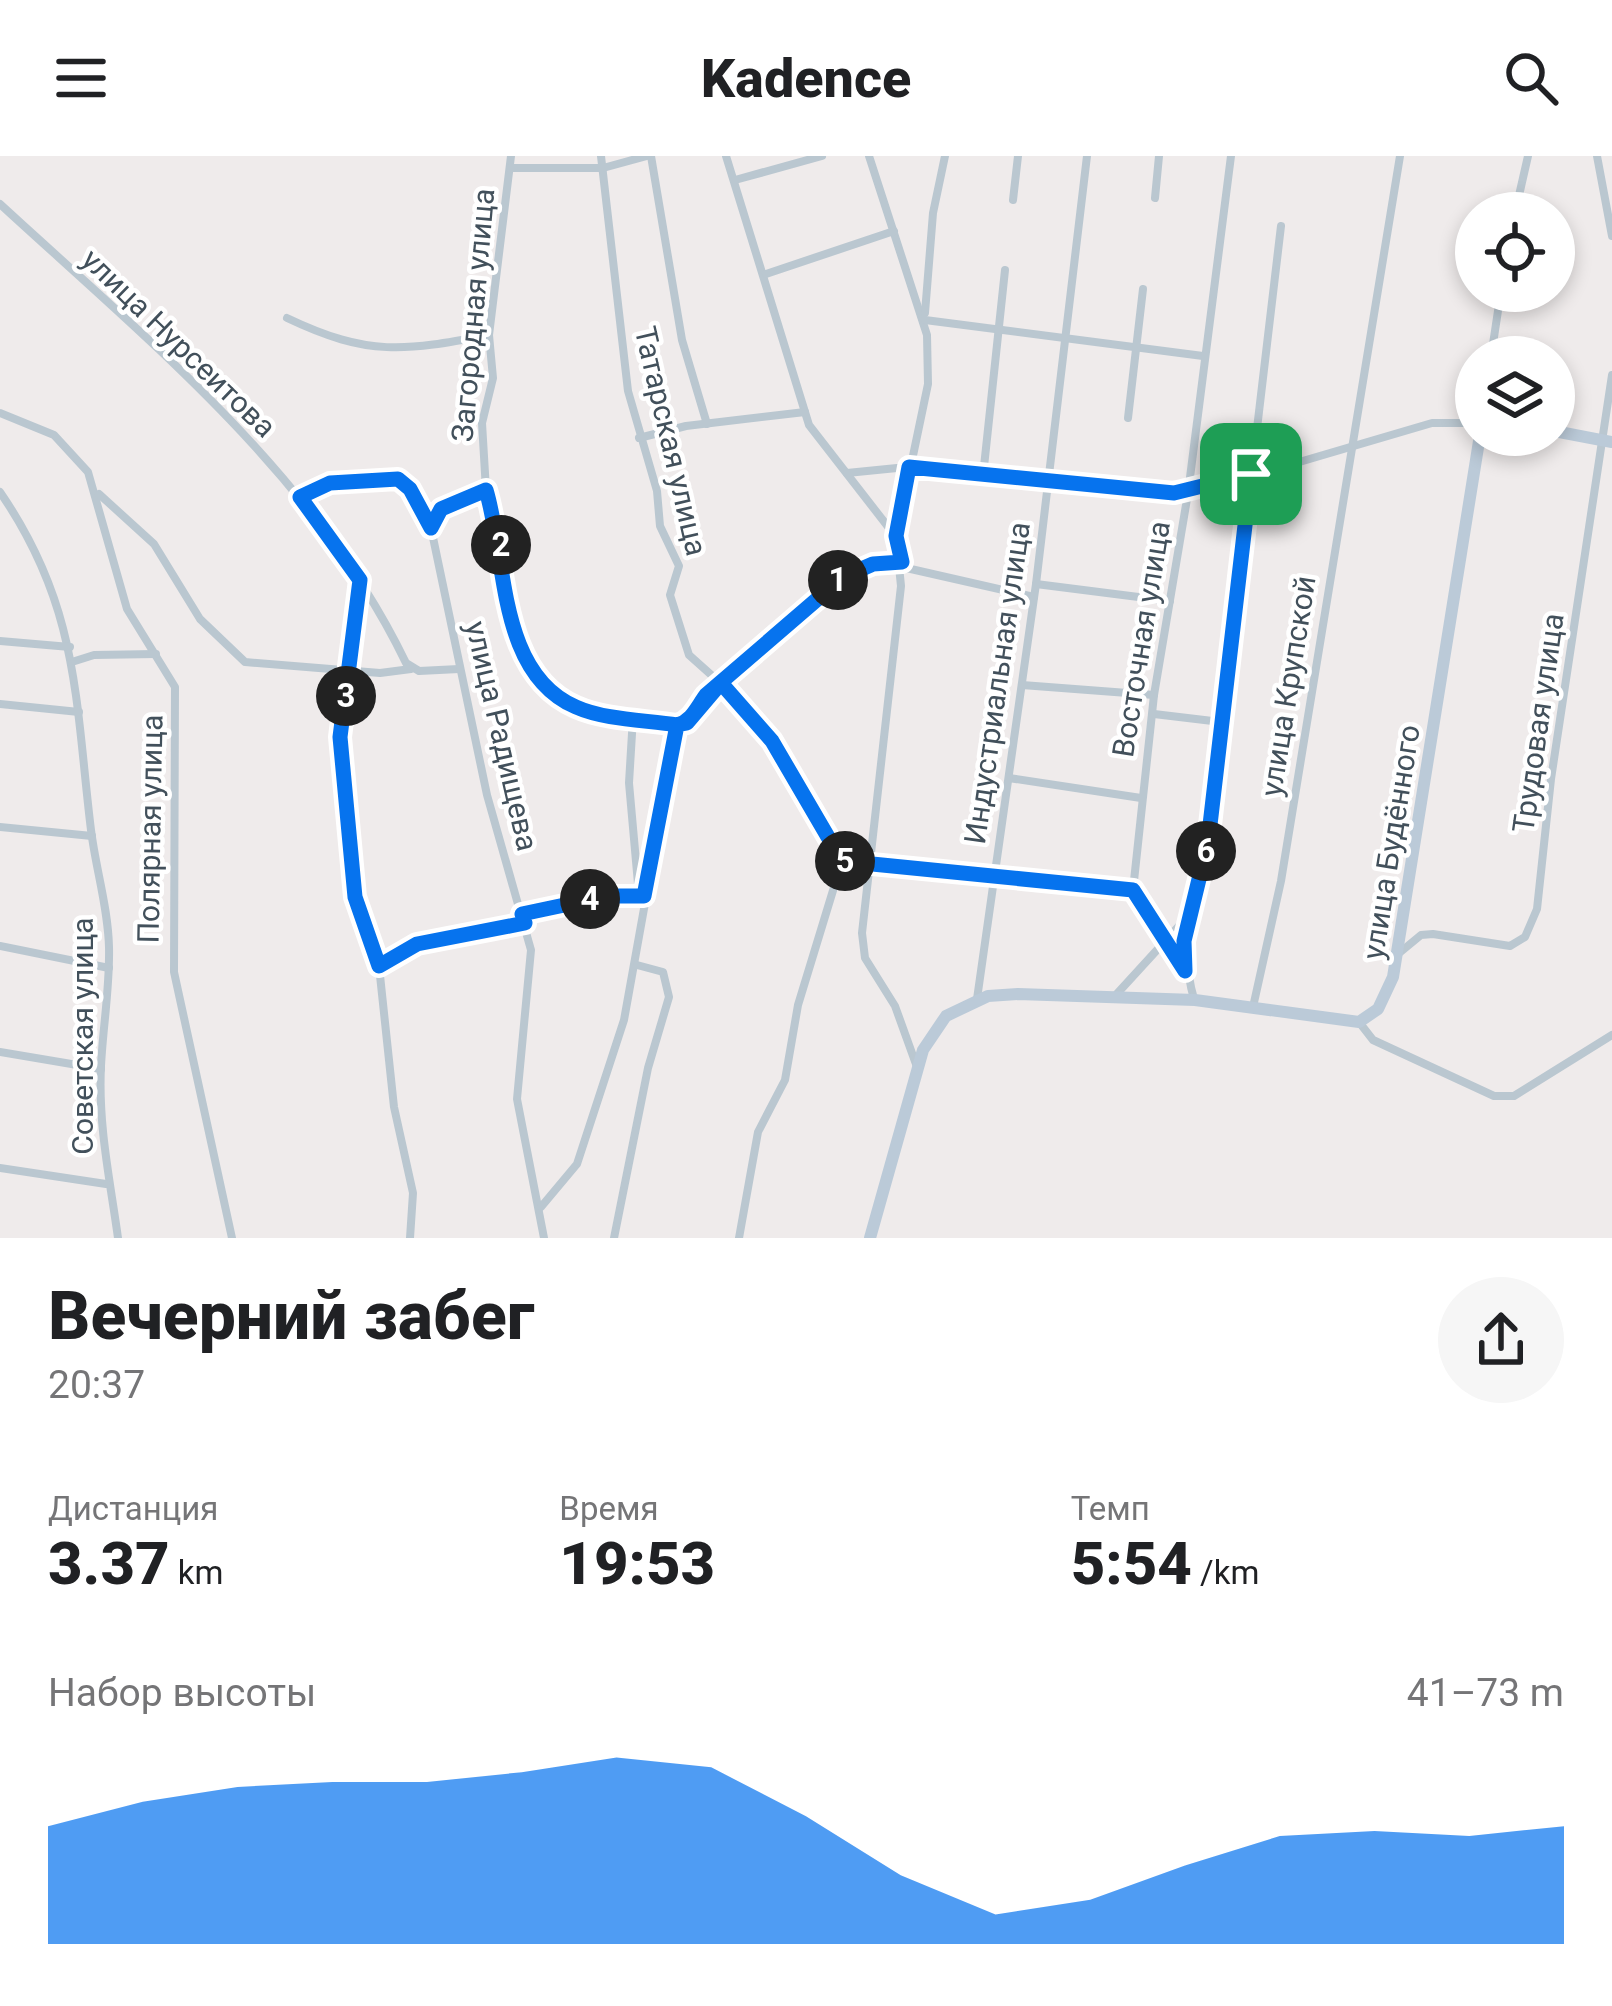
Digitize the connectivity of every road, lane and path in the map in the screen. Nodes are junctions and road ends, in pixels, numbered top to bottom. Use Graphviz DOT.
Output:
graph roads {
  1 [pos="511,156"];
  2 [pos="601,156"];
  3 [pos="649,156"];
  4 [pos="726,156"];
  5 [pos="819,156"];
  6 [pos="869,156"];
  7 [pos="945,156"];
  8 [pos="1018,156"];
  9 [pos="1087,156"];
  10 [pos="1159,156"];
  11 [pos="1231,156"];
  12 [pos="1400,156"];
  13 [pos="1528,156"];
  14 [pos="1597,156"];
  15 [pos="510,168"];
  16 [pos="603,168"];
  17 [pos="735,181"];
  18 [pos="1520,192"];
  19 [pos="1155,198"];
  20 [pos="1012,200"];
  21 [pos="0,204"];
  22 [pos="1281,226"];
  23 [pos="894,231"];
  24 [pos="1612,236"];
  25 [pos="1005,270"];
  26 [pos="766,274"];
  27 [pos="1143,289"];
  28 [pos="287,318"];
  29 [pos="925,320"];
  30 [pos="1000,332"];
  31 [pos="489,334"];
  32 [pos="1066,339"];
  33 [pos="1136,348"];
  34 [pos="1203,356"];
  35 [pos="1612,375"];
  36 [pos="805,412"];
  37 [pos="0,413"];
  38 [pos="1128,418"];
  39 [pos="1455,423"];
  40 [pos="707,424"];
  41 [pos="1575,435"];
  42 [pos="639,438"];
  43 [pos="1606,441"];
  44 [pos="1352,447"];
  45 [pos="1477,456"];
  46 [pos="909,467"];
  47 [pos="847,473"];
  48 [pos="1251,474"];
  49 [pos="983,476"];
  50 [pos="1048,482"];
  51 [pos="486,490"];
  52 [pos="0,492"];
  53 [pos="98,493"];
  54 [pos="1188,493"];
  55 [pos="300,497"];
  56 [pos="431,528"];
  57 [pos="896,536"];
  58 [pos="902,565"];
  59 [pos="360,580"];
  60 [pos="1036,584"];
  61 [pos="1034,597"];
  62 [pos="1170,602"];
  63 [pos="0,641"];
  64 [pos="70,647"];
  65 [pos="156,654"];
  66 [pos="75,661"];
  67 [pos="353,669"];
  68 [pos="413,669"];
  69 [pos="459,669"];
  70 [pos="721,683"];
  71 [pos="1022,685"];
  72 [pos="1154,695"];
  73 [pos="0,704"];
  74 [pos="80,712"];
  75 [pos="1154,714"];
  76 [pos="632,717"];
  77 [pos="1221,722"];
  78 [pos="677,725"];
  79 [pos="1009,778"];
  80 [pos="1142,798"];
  81 [pos="0,827"];
  82 [pos="92,836"];
  83 [pos="842,861"];
  84 [pos="870,861"];
  85 [pos="995,876"];
  86 [pos="1133,890"];
  87 [pos="641,895"];
  88 [pos="1190,914"];
  89 [pos="523,918"];
  90 [pos="1168,939"];
  91 [pos="0,946"];
  92 [pos="1397,956"];
  93 [pos="637,965"];
  94 [pos="379,966"];
  95 [pos="109,968"];
  96 [pos="1185,971"];
  97 [pos="1114,997"];
  98 [pos="976,1000"];
  99 [pos="1195,1000"];
  100 [pos="1253,1009"];
  101 [pos="1359,1022"];
  102 [pos="1612,1035"];
  103 [pos="0,1052"];
  104 [pos="917,1066"];
  105 [pos="100,1069"];
  106 [pos="0,1168"];
  107 [pos="106,1184"];
  108 [pos="540,1208"];
  109 [pos="118,1238"];
  110 [pos="232,1238"];
  111 [pos="410,1238"];
  112 [pos="544,1238"];
  113 [pos="614,1238"];
  114 [pos="739,1238"];
  115 [pos="870,1238"];
  1 -- 15 [label="street, Загородная улица"];
  2 -- 16 [label="street, Татарская улица"];
  3 -- 16 [label="street"];
  3 -- 40 [label="street"];
  4 -- 17 [label="street"];
  5 -- 17 [label="street"];
  6 -- 23 [label="street"];
  7 -- 29 [label="street"];
  8 -- 20 [label="street"];
  9 -- 32 [label="street, Индустриальная улица"];
  10 -- 19 [label="street"];
  11 -- 34 [label="street, Восточная улица"];
  12 -- 44 [label="street, улица Крупской"];
  13 -- 18 [label="street"];
  14 -- 24 [label="street"];
  15 -- 16 [label="street"];
  15 -- 31 [label="street, Загородная улица"];
  16 -- 42 [label="street, Татарская улица"];
  17 -- 26 [label="street"];
  21 -- 55 [label="street, улица Нурсеитова"];
  22 -- 48 [label="street"];
  23 -- 26 [label="street"];
  23 -- 29 [label="street"];
  25 -- 30 [label="street"];
  26 -- 36 [label="street"];
  27 -- 33 [label="street"];
  28 -- 31 [label="street"];
  29 -- 30 [label="street"];
  29 -- 46 [label="street"];
  30 -- 32 [label="street"];
  30 -- 49 [label="street"];
  31 -- 51 [label="street, Загородная улица"];
  32 -- 33 [label="street"];
  32 -- 50 [label="street, Индустриальная улица"];
  33 -- 34 [label="street"];
  33 -- 38 [label="street"];
  34 -- 54 [label="street, Восточная улица"];
  35 -- 43 [label="street, Трудовая улица"];
  36 -- 40 [label="street"];
  36 -- 47 [label="street"];
  37 -- 53 [label="street, Полярная улица"];
  39 -- 44 [label="street"];
  40 -- 42 [label="street"];
  41 -- 43 [label="street"];
  42 -- 70 [label="street, Татарская улица"];
  43 -- 92 [label="street, Трудовая улица"];
  44 -- 48 [label="street"];
  44 -- 100 [label="street, улица Крупской"];
  45 -- 92 [label="street, улица Будённого"];
  46 -- 47 [label="street"];
  46 -- 49 [label="street"];
  46 -- 57 [label="street"];
  47 -- 57 [label="street"];
  48 -- 54 [label="street"];
  48 -- 77 [label="street"];
  49 -- 50 [label="street"];
  50 -- 54 [label="street"];
  50 -- 60 [label="street, Индустриальная улица"];
  51 -- 56 [label="street"];
  51 -- 76 [label="street, Загородная улица"];
  52 -- 64 [label="street, Советская улица"];
  53 -- 65 [label="street, Полярная улица"];
  53 -- 67 [label="street"];
  54 -- 62 [label="street, Восточная улица"];
  55 -- 56 [label="street"];
  55 -- 59 [label="street, улица Нурсеитова"];
  56 -- 69 [label="street, улица Радищева"];
  57 -- 58 [label="street"];
  58 -- 61 [label="street"];
  58 -- 70 [label="street"];
  58 -- 84 [label="street"];
  59 -- 67 [label="street"];
  59 -- 68 [label="street, улица Нурсеитова"];
  60 -- 61 [label="street, Индустриальная улица"];
  60 -- 62 [label="street"];
  61 -- 71 [label="street, Индустриальная улица"];
  62 -- 72 [label="street, Восточная улица"];
  63 -- 64 [label="street"];
  64 -- 66 [label="street, Советская улица"];
  65 -- 66 [label="street"];
  65 -- 110 [label="street, Полярная улица"];
  66 -- 74 [label="street, Советская улица"];
  67 -- 68 [label="street"];
  67 -- 94 [label="street"];
  68 -- 69 [label="street"];
  69 -- 89 [label="street, улица Радищева"];
  70 -- 78 [label="street"];
  70 -- 83 [label="street, Татарская улица"];
  71 -- 72 [label="street"];
  71 -- 79 [label="street, Индустриальная улица"];
  72 -- 75 [label="street, Восточная улица"];
  73 -- 74 [label="street"];
  74 -- 82 [label="street, Советская улица"];
  75 -- 77 [label="street"];
  75 -- 80 [label="street, Восточная улица"];
  76 -- 78 [label="street, Загородная улица"];
  76 -- 87 [label="street"];
  77 -- 88 [label="street"];
  78 -- 87 [label="street"];
  79 -- 80 [label="street"];
  79 -- 85 [label="street, Индустриальная улица"];
  80 -- 86 [label="street, Восточная улица"];
  81 -- 82 [label="street"];
  82 -- 95 [label="street, Советская улица"];
  83 -- 84 [label="street"];
  83 -- 114 [label="street"];
  84 -- 85 [label="street"];
  84 -- 104 [label="street"];
  85 -- 86 [label="street"];
  85 -- 98 [label="street, Индустриальная улица"];
  86 -- 90 [label="street"];
  87 -- 89 [label="street"];
  87 -- 93 [label="street"];
  88 -- 90 [label="street"];
  88 -- 96 [label="street"];
  89 -- 94 [label="street"];
  89 -- 108 [label="street, улица Радищева"];
  90 -- 96 [label="street"];
  90 -- 97 [label="street"];
  91 -- 95 [label="street"];
  92 -- 101 [label="street, улица Будённого"];
  93 -- 108 [label="street"];
  93 -- 113 [label="street"];
  94 -- 111 [label="street"];
  95 -- 105 [label="street, Советская улица"];
  96 -- 99 [label="street"];
  97 -- 98 [label="street"];
  97 -- 99 [label="street"];
  98 -- 104 [label="street"];
  99 -- 100 [label="street"];
  100 -- 101 [label="street"];
  101 -- 102 [label="street"];
  103 -- 105 [label="street"];
  104 -- 115 [label="street"];
  105 -- 107 [label="street, Советская улица"];
  106 -- 107 [label="street"];
  107 -- 109 [label="street, Советская улица"];
  108 -- 112 [label="street, улица Радищева"];
}
